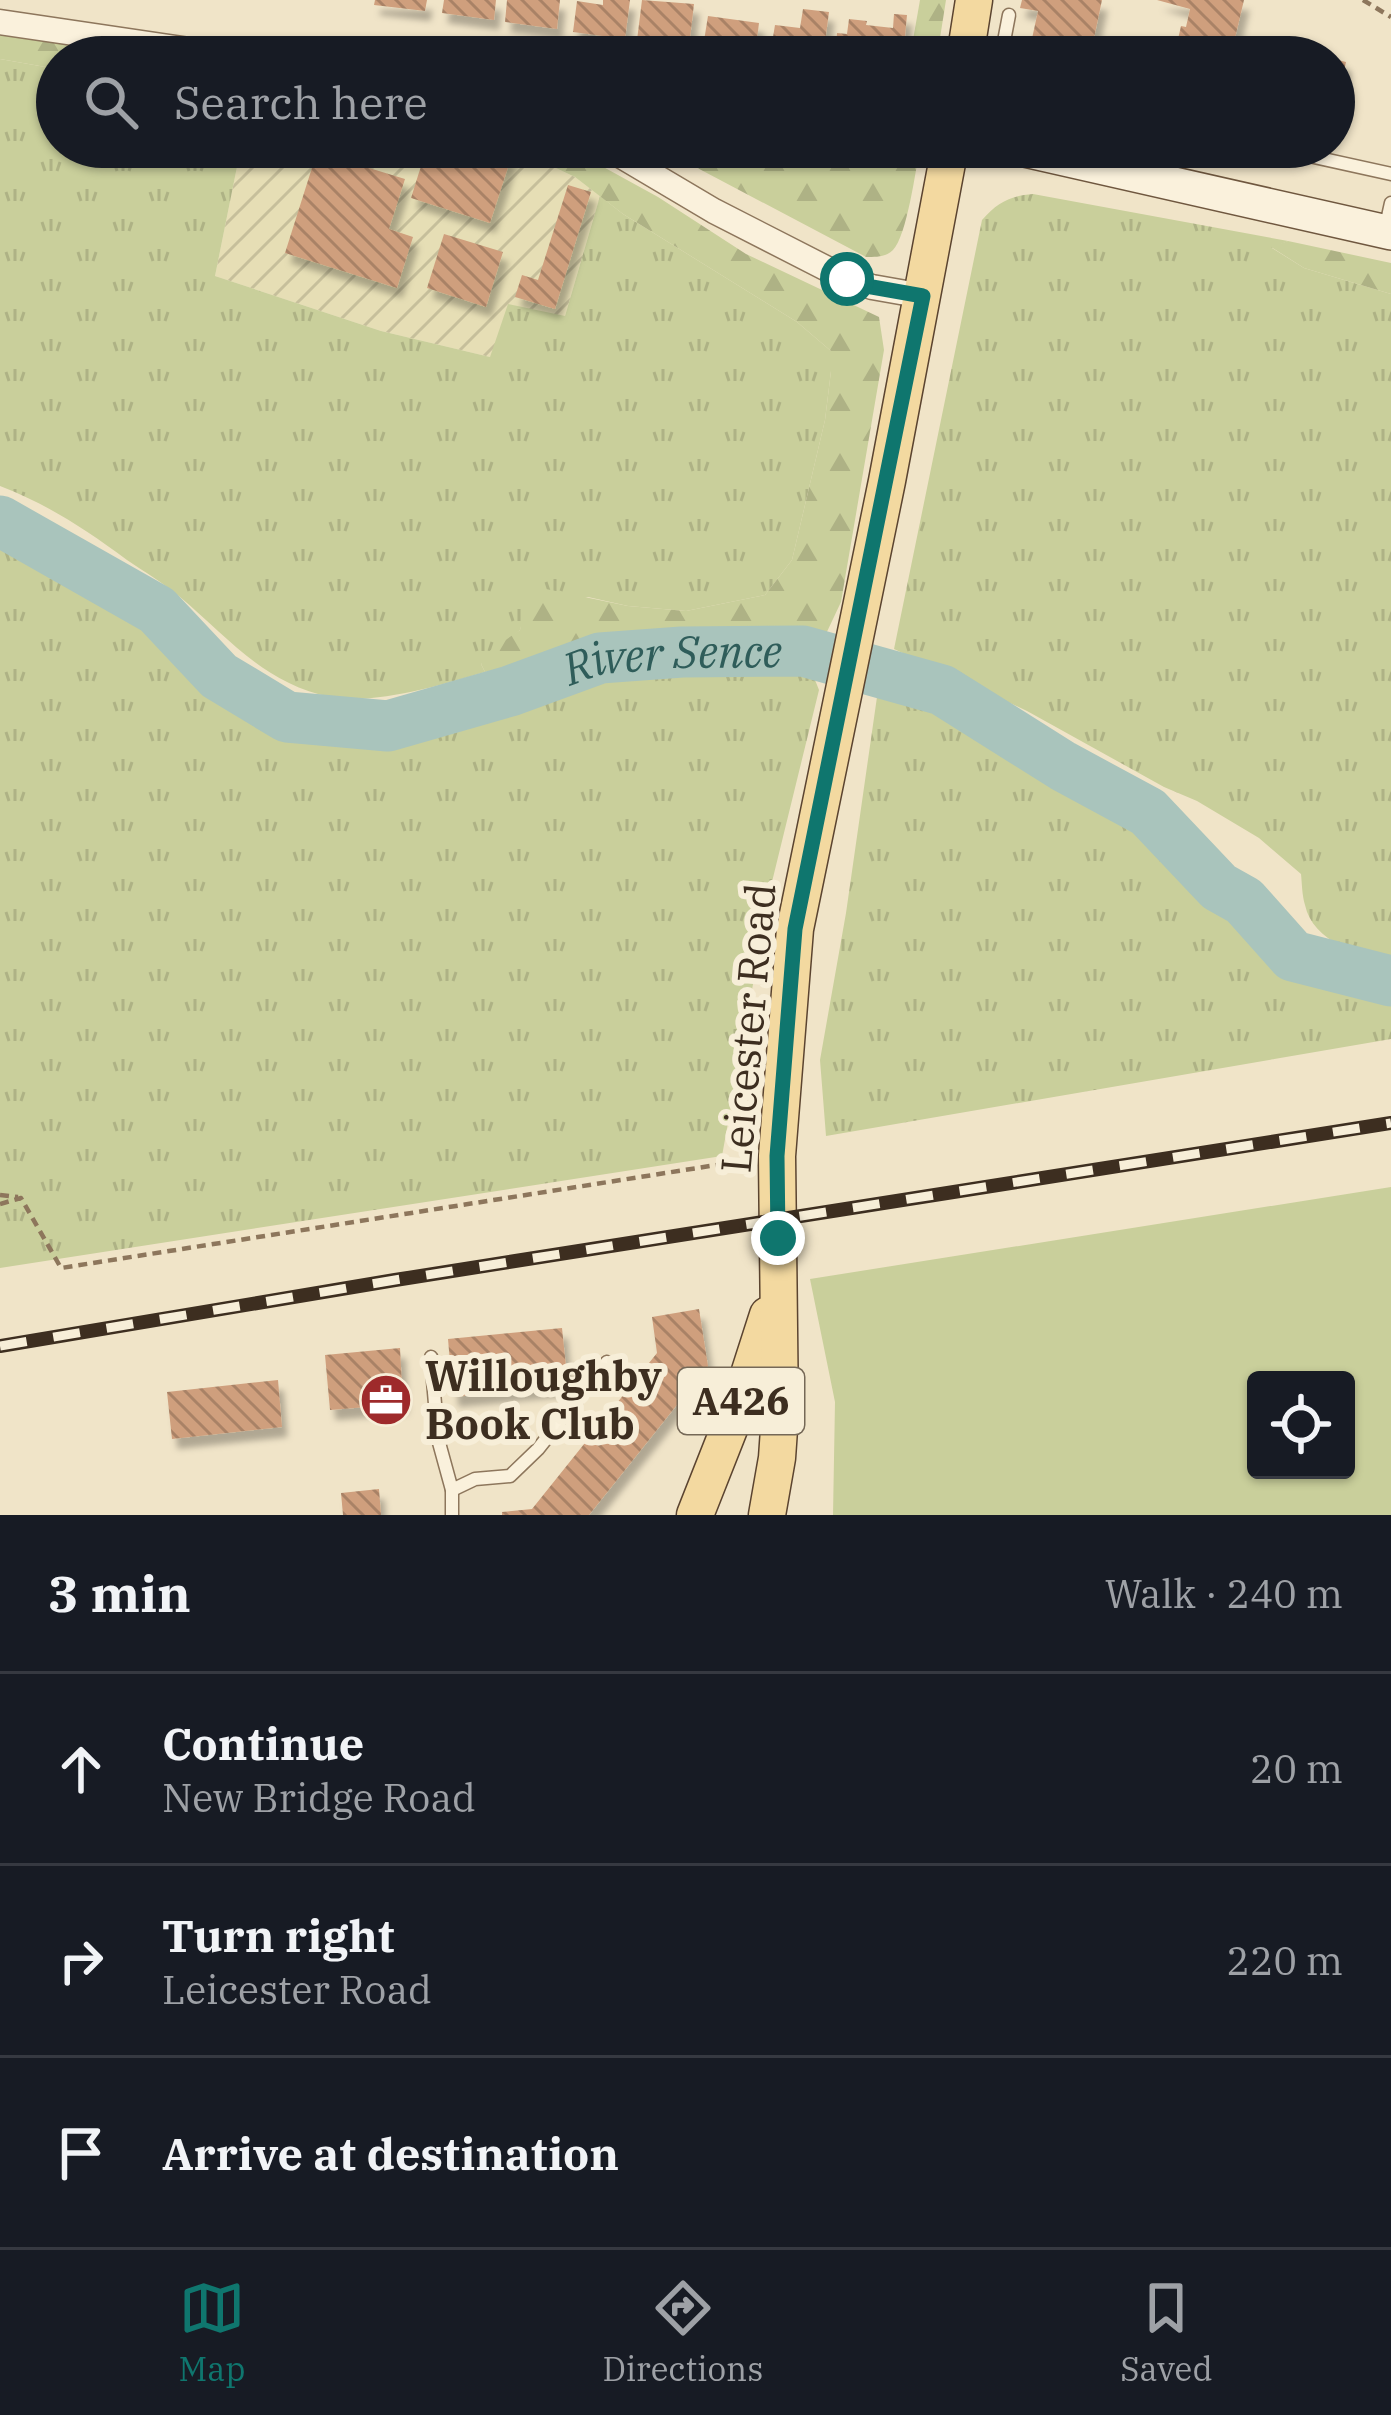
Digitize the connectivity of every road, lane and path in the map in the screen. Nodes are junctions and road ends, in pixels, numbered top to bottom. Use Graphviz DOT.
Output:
graph roads {
  1 [pos="974,0"];
  2 [pos="1363,0"];
  3 [pos="1009,15"];
  4 [pos="1391,17"];
  5 [pos="0,22"];
  6 [pos="95,36"];
  7 [pos="968,36"];
  8 [pos="1005,36"];
  9 [pos="1355,166"];
  10 [pos="645,168"];
  11 [pos="946,168"];
  12 [pos="1170,168"];
  13 [pos="1391,174"];
  14 [pos="1389,222"];
  15 [pos="923,296"];
  16 [pos="777,1156"];
  17 [pos="0,1195"];
  18 [pos="21,1198"];
  19 [pos="0,1204"];
  20 [pos="778,1283"];
  21 [pos="431,1357"];
  22 [pos="608,1362"];
  23 [pos="452,1490"];
  24 [pos="452,1515"];
  25 [pos="695,1515"];
  26 [pos="766,1515"];
  1 -- 7 [label="main road"];
  2 -- 4 [label="path"];
  3 -- 8 [label="lane"];
  5 -- 6 [label="street"];
  9 -- 13 [label="lane"];
  10 -- 15 [label="street"];
  11 -- 15 [label="main road, Leicester Road / A426"];
  12 -- 14 [label="main road"];
  15 -- 16 [label="main road, Leicester Road / A426"];
  16 -- 18 [label="path"];
  16 -- 20 [label="main road, Leicester Road / A426"];
  17 -- 18 [label="path"];
  18 -- 19 [label="path"];
  20 -- 25 [label="main road, Leicester Road / A426"];
  20 -- 26 [label="main road, Leicester Road / A426"];
  21 -- 23 [label="lane"];
  22 -- 23 [label="lane"];
  23 -- 24 [label="lane"];
}
